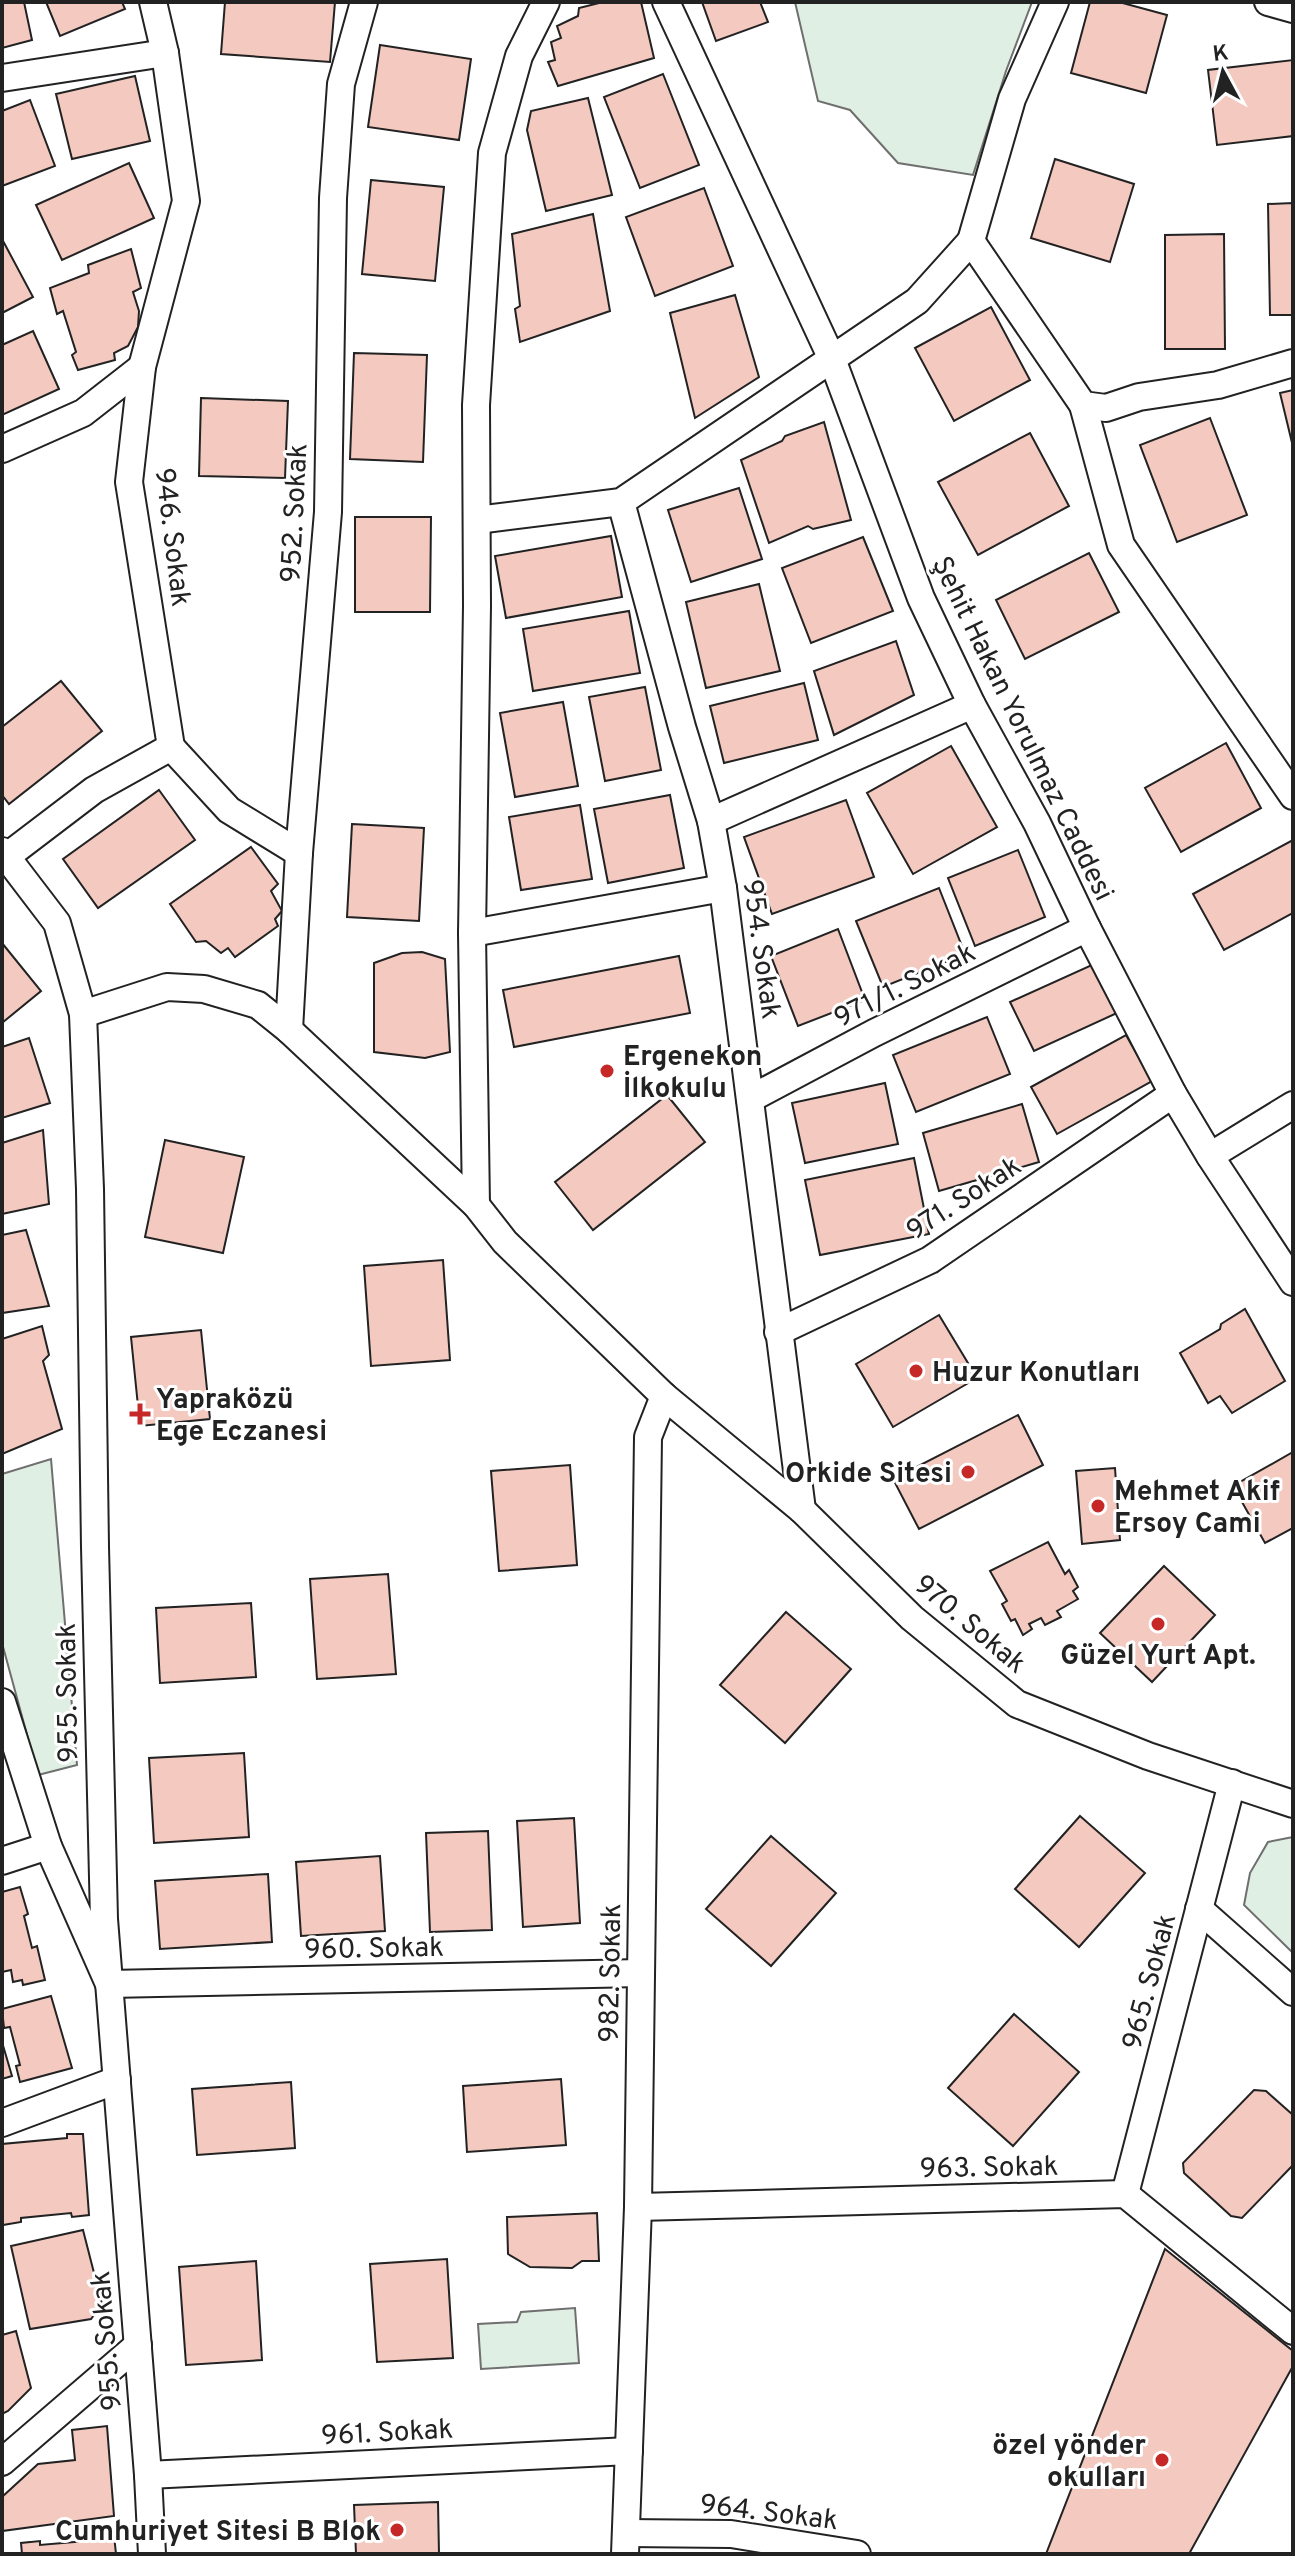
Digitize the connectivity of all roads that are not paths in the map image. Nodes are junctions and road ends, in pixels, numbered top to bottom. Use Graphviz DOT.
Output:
graph roads {
  1 [pos="153,2"];
  2 [pos="364,2"];
  3 [pos="546,2"];
  4 [pos="666,2"];
  5 [pos="1055,2"];
  6 [pos="1268,2"];
  7 [pos="1293,9"];
  8 [pos="165,53"];
  9 [pos="2,78"];
  10 [pos="971,241"];
  11 [pos="832,359"];
  12 [pos="1293,363"];
  13 [pos="142,367"];
  14 [pos="1083,405"];
  15 [pos="2,449"];
  16 [pos="621,502"];
  17 [pos="477,520"];
  18 [pos="972,705"];
  19 [pos="171,747"];
  20 [pos="1293,796"];
  21 [pos="711,821"];
  22 [pos="299,853"];
  23 [pos="4,854"];
  24 [pos="723,888"];
  25 [pos="1087,928"];
  26 [pos="472,933"];
  27 [pos="83,1014"];
  28 [pos="289,1030"];
  29 [pos="1173,1094"];
  30 [pos="750,1099"];
  31 [pos="1293,1105"];
  32 [pos="1210,1156"];
  33 [pos="476,1205"];
  34 [pos="1293,1282"];
  35 [pos="778,1332"];
  36 [pos="664,1396"];
  37 [pos="802,1510"];
  38 [pos="2,1702"];
  39 [pos="1232,1783"];
  40 [pos="1293,1804"];
  41 [pos="48,1846"];
  42 [pos="2,1861"];
  43 [pos="1199,1909"];
  44 [pos="641,1973"];
  45 [pos="109,1984"];
  46 [pos="1293,1992"];
  47 [pos="117,2080"];
  48 [pos="2,2123"];
  49 [pos="1125,2194"];
  50 [pos="638,2207"];
  51 [pos="1293,2331"];
  52 [pos="138,2345"];
  53 [pos="629,2451"];
  54 [pos="2,2462"];
  55 [pos="148,2475"];
  56 [pos="625,2544"];
  57 [pos="152,2554"];
  58 [pos="857,2554"];
  1 -- 8 [label="street, 946. Sokak"];
  2 -- 22 [label="street, 952. Sokak"];
  3 -- 17 [label="street"];
  4 -- 11 [label="street, Şehit Hakan Yorulmaz Caddesi"];
  5 -- 10 [label="street"];
  6 -- 7 [label="street"];
  8 -- 9 [label="street"];
  8 -- 13 [label="street, 946. Sokak"];
  10 -- 11 [label="street"];
  10 -- 14 [label="street"];
  11 -- 16 [label="street"];
  11 -- 18 [label="street, Şehit Hakan Yorulmaz Caddesi"];
  12 -- 14 [label="street"];
  13 -- 15 [label="street"];
  13 -- 19 [label="street, 946. Sokak"];
  14 -- 20 [label="street"];
  16 -- 17 [label="street"];
  16 -- 21 [label="street, 954. Sokak"];
  17 -- 26 [label="street"];
  18 -- 21 [label="street"];
  18 -- 25 [label="street, Şehit Hakan Yorulmaz Caddesi"];
  19 -- 22 [label="street"];
  19 -- 23 [label="street"];
  21 -- 24 [label="street, 954. Sokak"];
  22 -- 28 [label="street, 952. Sokak"];
  23 -- 27 [label="street, 955. Sokak"];
  24 -- 26 [label="street"];
  24 -- 30 [label="street, 954. Sokak"];
  25 -- 29 [label="street, Şehit Hakan Yorulmaz Caddesi"];
  25 -- 30 [label="street, 971/1. Sokak"];
  26 -- 33 [label="street"];
  27 -- 28 [label="street, 970. Sokak"];
  27 -- 45 [label="street, 955. Sokak"];
  28 -- 33 [label="street, 970. Sokak"];
  29 -- 32 [label="street, Şehit Hakan Yorulmaz Caddesi"];
  29 -- 35 [label="street, 971. Sokak"];
  30 -- 35 [label="street, 954. Sokak"];
  31 -- 32 [label="street"];
  32 -- 34 [label="street, Şehit Hakan Yorulmaz Caddesi"];
  33 -- 36 [label="street, 970. Sokak"];
  35 -- 37 [label="street, 954. Sokak"];
  36 -- 37 [label="street, 970. Sokak"];
  36 -- 44 [label="street, 982. Sokak"];
  37 -- 39 [label="street, 970. Sokak"];
  38 -- 41 [label="street"];
  39 -- 40 [label="street, 970. Sokak"];
  39 -- 43 [label="street, 965. Sokak"];
  41 -- 42 [label="street"];
  41 -- 45 [label="street"];
  43 -- 46 [label="street"];
  43 -- 49 [label="street, 965. Sokak"];
  44 -- 45 [label="street, 960. Sokak"];
  44 -- 50 [label="street, 982. Sokak"];
  45 -- 47 [label="street, 955. Sokak"];
  47 -- 48 [label="street"];
  47 -- 52 [label="street, 955. Sokak"];
  49 -- 50 [label="street, 963. Sokak"];
  49 -- 51 [label="street"];
  50 -- 53 [label="street, 982. Sokak"];
  52 -- 54 [label="street"];
  52 -- 55 [label="street, 955. Sokak"];
  53 -- 55 [label="street, 961. Sokak"];
  53 -- 56 [label="street, 982. Sokak"];
  55 -- 57 [label="street, 955. Sokak"];
  56 -- 58 [label="street, 964. Sokak"];
}
